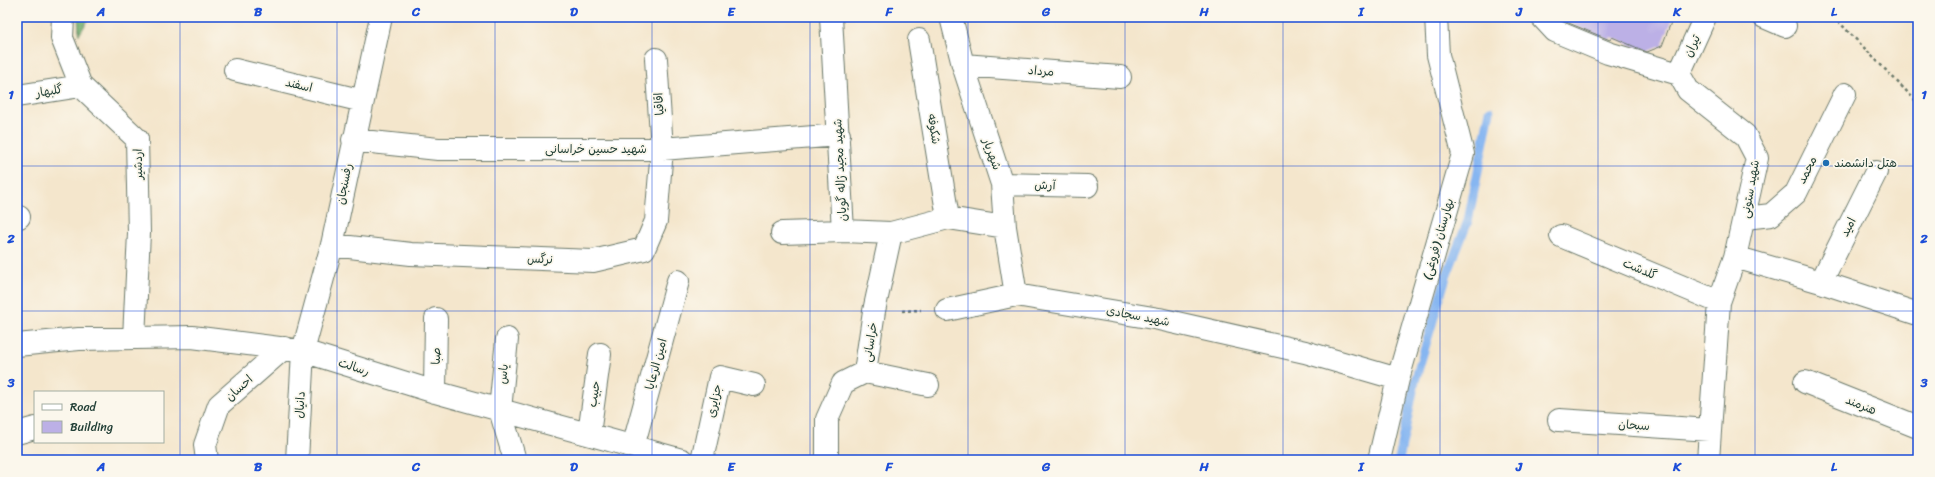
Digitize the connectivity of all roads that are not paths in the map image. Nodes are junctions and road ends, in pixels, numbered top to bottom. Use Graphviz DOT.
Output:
graph roads {
  1 [pos="63,17"];
  2 [pos="381,17"];
  3 [pos="831,17"];
  4 [pos="952,17"];
  5 [pos="1436,17"];
  6 [pos="1542,17"];
  7 [pos="1705,17"];
  8 [pos="1764,17"];
  9 [pos="1785,26"];
  10 [pos="919,40"];
  11 [pos="656,59"];
  12 [pos="962,65"];
  13 [pos="235,70"];
  14 [pos="1679,74"];
  15 [pos="1120,77"];
  16 [pos="81,86"];
  17 [pos="1845,94"];
  18 [pos="17,96"];
  19 [pos="363,101"];
  20 [pos="838,135"];
  21 [pos="353,140"];
  22 [pos="662,149"];
  23 [pos="1876,172"];
  24 [pos="1002,184"];
  25 [pos="1087,186"];
  26 [pos="948,218"];
  27 [pos="1745,218"];
  28 [pos="1005,227"];
  29 [pos="843,231"];
  30 [pos="782,233"];
  31 [pos="891,233"];
  32 [pos="1561,236"];
  33 [pos="332,245"];
  34 [pos="1735,257"];
  35 [pos="678,281"];
  36 [pos="1821,282"];
  37 [pos="1016,295"];
  38 [pos="1719,302"];
  39 [pos="947,310"];
  40 [pos="1918,314"];
  41 [pos="436,319"];
  42 [pos="134,338"];
  43 [pos="507,339"];
  44 [pos="17,345"];
  45 [pos="293,349"];
  46 [pos="600,354"];
  47 [pos="865,372"];
  48 [pos="1398,379"];
  49 [pos="1805,382"];
  50 [pos="754,386"];
  51 [pos="928,386"];
  52 [pos="435,392"];
  53 [pos="500,410"];
  54 [pos="1559,420"];
  55 [pos="1918,427"];
  56 [pos="34,428"];
  57 [pos="1710,430"];
  58 [pos="17,432"];
  59 [pos="589,434"];
  60 [pos="633,447"];
  61 [pos="207,460"];
  62 [pos="297,460"];
  63 [pos="516,460"];
  64 [pos="682,460"];
  65 [pos="702,460"];
  66 [pos="827,460"];
  67 [pos="1379,460"];
  68 [pos="1708,460"];
  1 -- 16 [label="street, اردشیر"];
  2 -- 19 [label="street, رفسنجان"];
  3 -- 20 [label="street, شهید مجید ژاله گویان"];
  4 -- 12 [label="street, شهریار"];
  5 -- 48 [label="street, بهارستان (فروغی)"];
  6 -- 14 [label="street"];
  7 -- 14 [label="street, تیران"];
  8 -- 9 [label="street"];
  10 -- 26 [label="street, شکوفه"];
  11 -- 22 [label="street, اقاقیا"];
  12 -- 15 [label="street, مرداد"];
  12 -- 24 [label="street, شهریار"];
  13 -- 19 [label="street, اسفند"];
  14 -- 27 [label="street, شهید ستونی"];
  16 -- 18 [label="street, گلبهار"];
  16 -- 42 [label="street, اردشیر"];
  17 -- 27 [label="street, محمد"];
  19 -- 21 [label="street, رفسنجان"];
  20 -- 22 [label="street, شهید حسین خراسانی"];
  20 -- 29 [label="street, شهید مجید ژاله گویان"];
  21 -- 22 [label="street, شهید حسین خراسانی"];
  21 -- 33 [label="street, رفسنجان"];
  22 -- 33 [label="street, نرگس"];
  23 -- 36 [label="street, امید"];
  24 -- 25 [label="street, آرش"];
  24 -- 28 [label="street, شهریار"];
  26 -- 28 [label="street, شهید مجید ژاله گویان"];
  26 -- 31 [label="street, شهید مجید ژاله گویان"];
  27 -- 34 [label="street, شهید ستونی"];
  28 -- 37 [label="street, شهریار"];
  29 -- 30 [label="street"];
  29 -- 31 [label="street, شهید مجید ژاله گویان"];
  31 -- 47 [label="street, خراسانی"];
  32 -- 38 [label="street, گلدشت"];
  33 -- 45 [label="street, رفسنجان"];
  34 -- 36 [label="street"];
  34 -- 38 [label="street, شهید ستونی"];
  35 -- 60 [label="street, امین الرعایا"];
  36 -- 40 [label="street"];
  37 -- 39 [label="street, شهید سجادی"];
  37 -- 48 [label="street, شهید سجادی"];
  38 -- 57 [label="street, شهید ستونی"];
  41 -- 52 [label="street, صبا"];
  42 -- 44 [label="street, رسالت"];
  42 -- 45 [label="street, رسالت"];
  43 -- 53 [label="street, یاس"];
  45 -- 52 [label="street, رسالت"];
  45 -- 61 [label="street, احسان"];
  45 -- 62 [label="street, دانیال"];
  46 -- 59 [label="street, حبیب"];
  47 -- 51 [label="street"];
  47 -- 66 [label="street, خراسانی"];
  48 -- 67 [label="street, بهارستان (فروغی)"];
  49 -- 55 [label="street, هنرمند"];
  50 -- 65 [label="street, جزایری"];
  52 -- 53 [label="street, رسالت"];
  53 -- 59 [label="street, رسالت"];
  53 -- 63 [label="street"];
  54 -- 57 [label="street, سبحان"];
  56 -- 58 [label="street"];
  57 -- 68 [label="street, شهید ستونی"];
  59 -- 60 [label="street, رسالت"];
  60 -- 64 [label="street, رسالت"];
}
